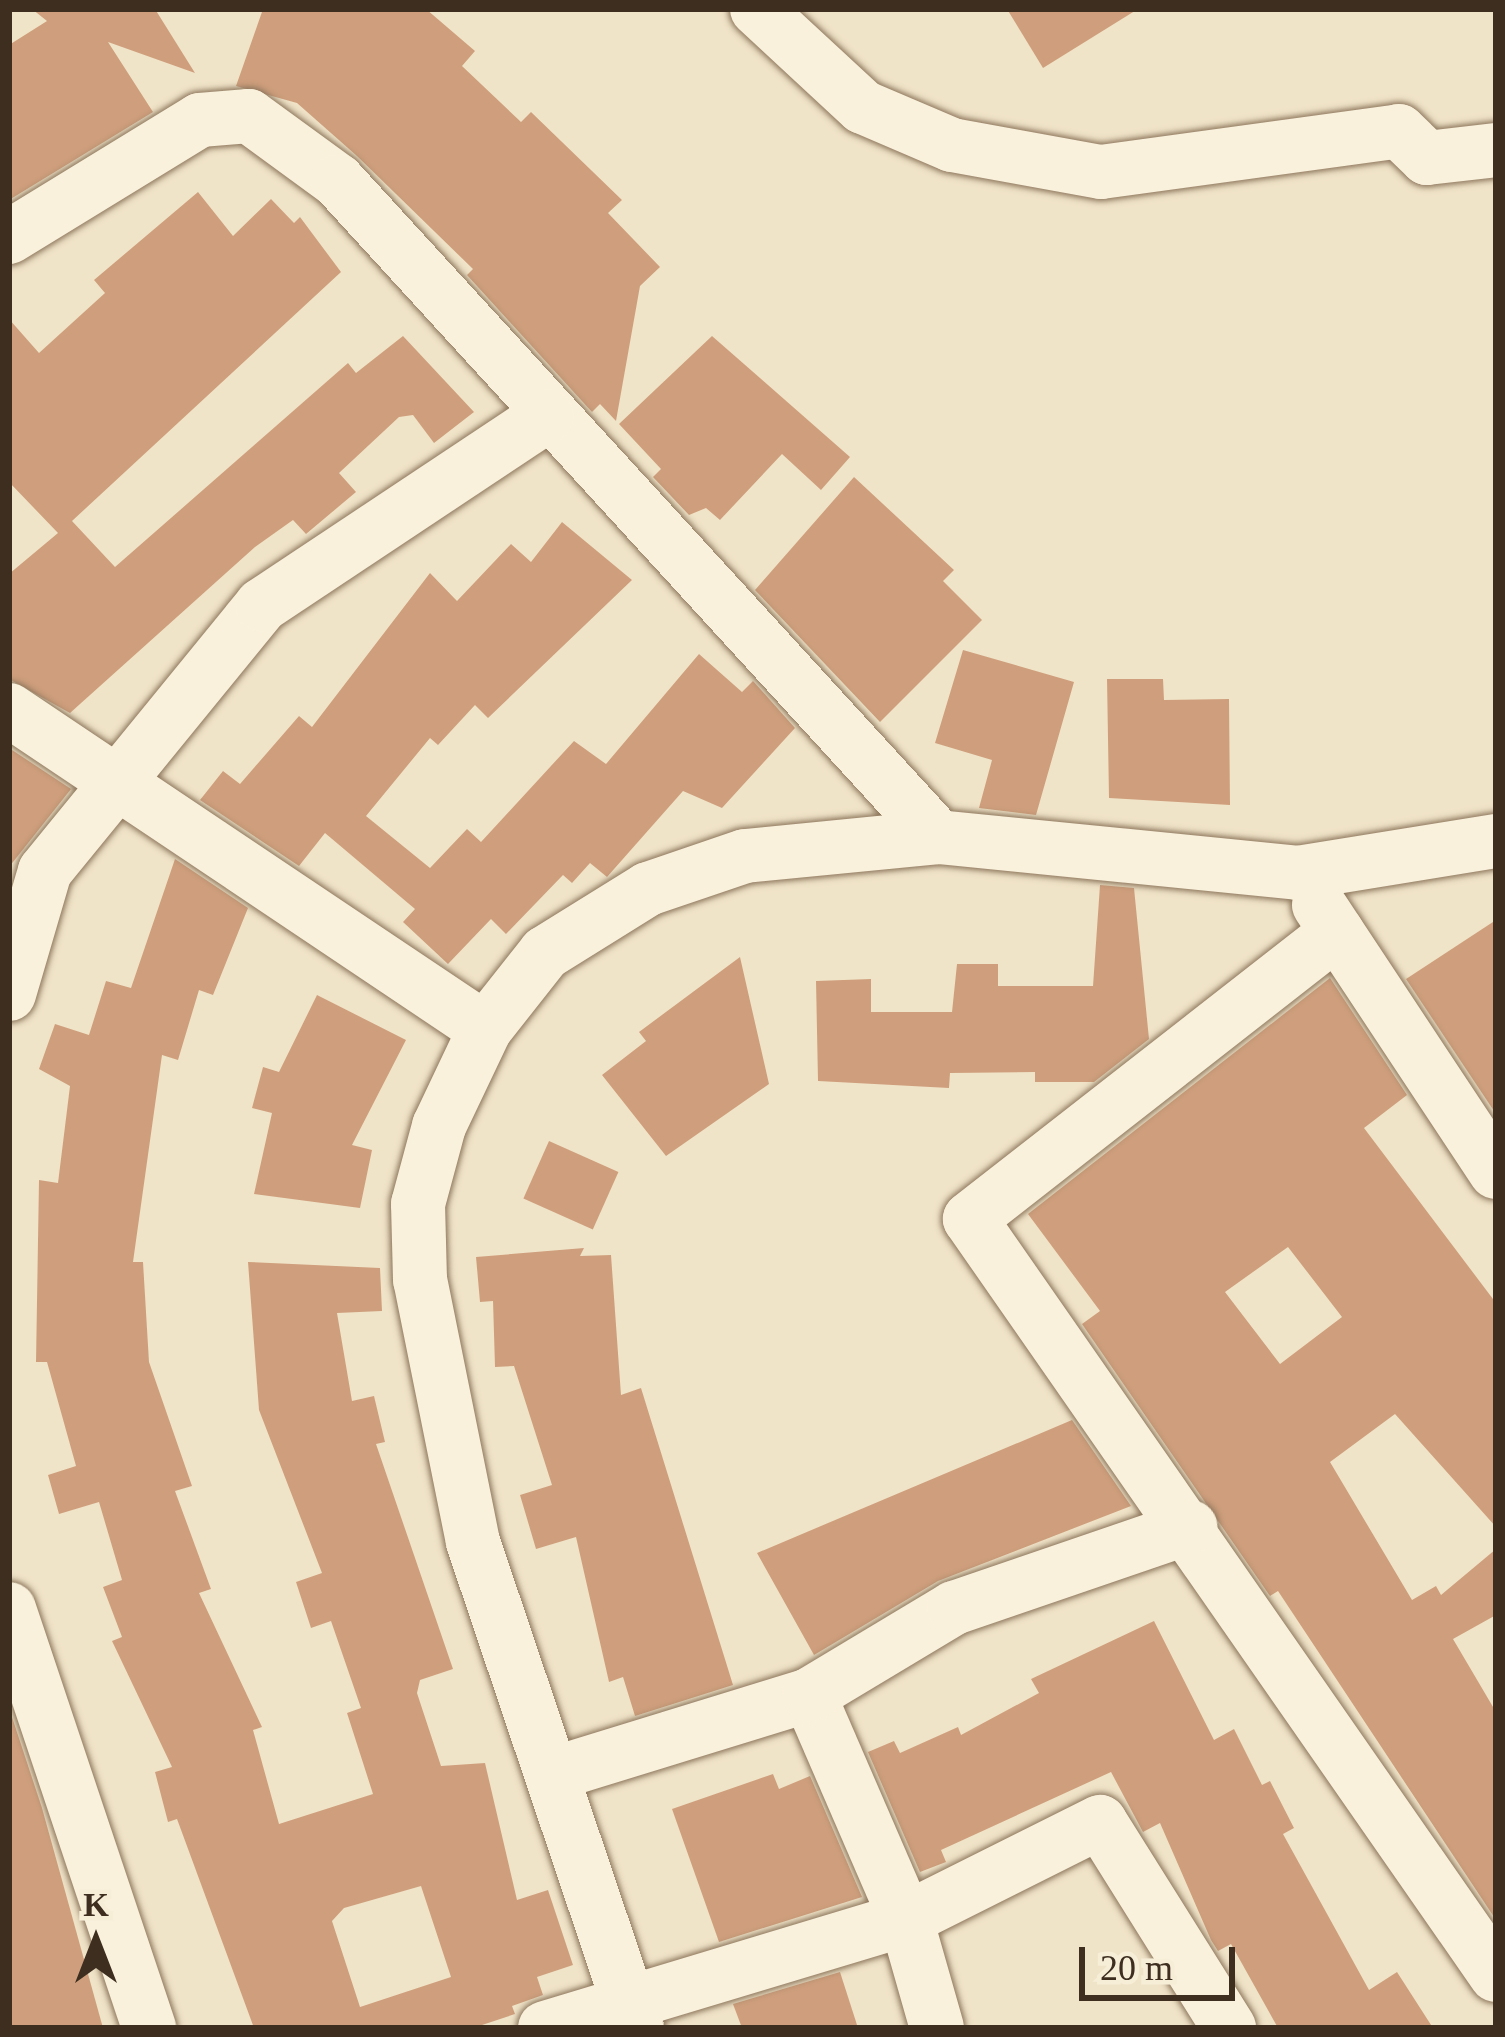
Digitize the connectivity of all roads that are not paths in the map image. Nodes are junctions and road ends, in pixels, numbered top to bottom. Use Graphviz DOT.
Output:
graph roads {
  1 [pos="757,9"];
  2 [pos="1496,150"];
  3 [pos="9,237"];
  4 [pos="547,416"];
  5 [pos="9,710"];
  6 [pos="111,777"];
  7 [pos="938,837"];
  8 [pos="1496,842"];
  9 [pos="1298,873"];
  10 [pos="1337,932"];
  11 [pos="9,994"];
  12 [pos="485,1029"];
  13 [pos="1496,1172"];
  14 [pos="1191,1527"];
  15 [pos="9,1610"];
  16 [pos="809,1695"];
  17 [pos="559,1772"];
  18 [pos="905,1918"];
  19 [pos="1496,1975"];
  20 [pos="633,2014"];
  21 [pos="149,2028"];
  22 [pos="544,2028"];
  23 [pos="937,2028"];
  24 [pos="1229,2028"];
  1 -- 2 [label="street"];
  3 -- 4 [label="street"];
  4 -- 6 [label="street"];
  4 -- 7 [label="street"];
  5 -- 6 [label="street"];
  6 -- 11 [label="street"];
  6 -- 12 [label="street"];
  7 -- 9 [label="street"];
  7 -- 12 [label="street"];
  8 -- 9 [label="street"];
  9 -- 10 [label="street"];
  10 -- 13 [label="street"];
  10 -- 14 [label="street"];
  12 -- 17 [label="street"];
  14 -- 16 [label="street"];
  14 -- 19 [label="street"];
  15 -- 21 [label="street"];
  16 -- 17 [label="street"];
  16 -- 18 [label="street"];
  17 -- 20 [label="street"];
  18 -- 20 [label="street"];
  18 -- 23 [label="street"];
  18 -- 24 [label="street"];
  20 -- 22 [label="street"];
}
